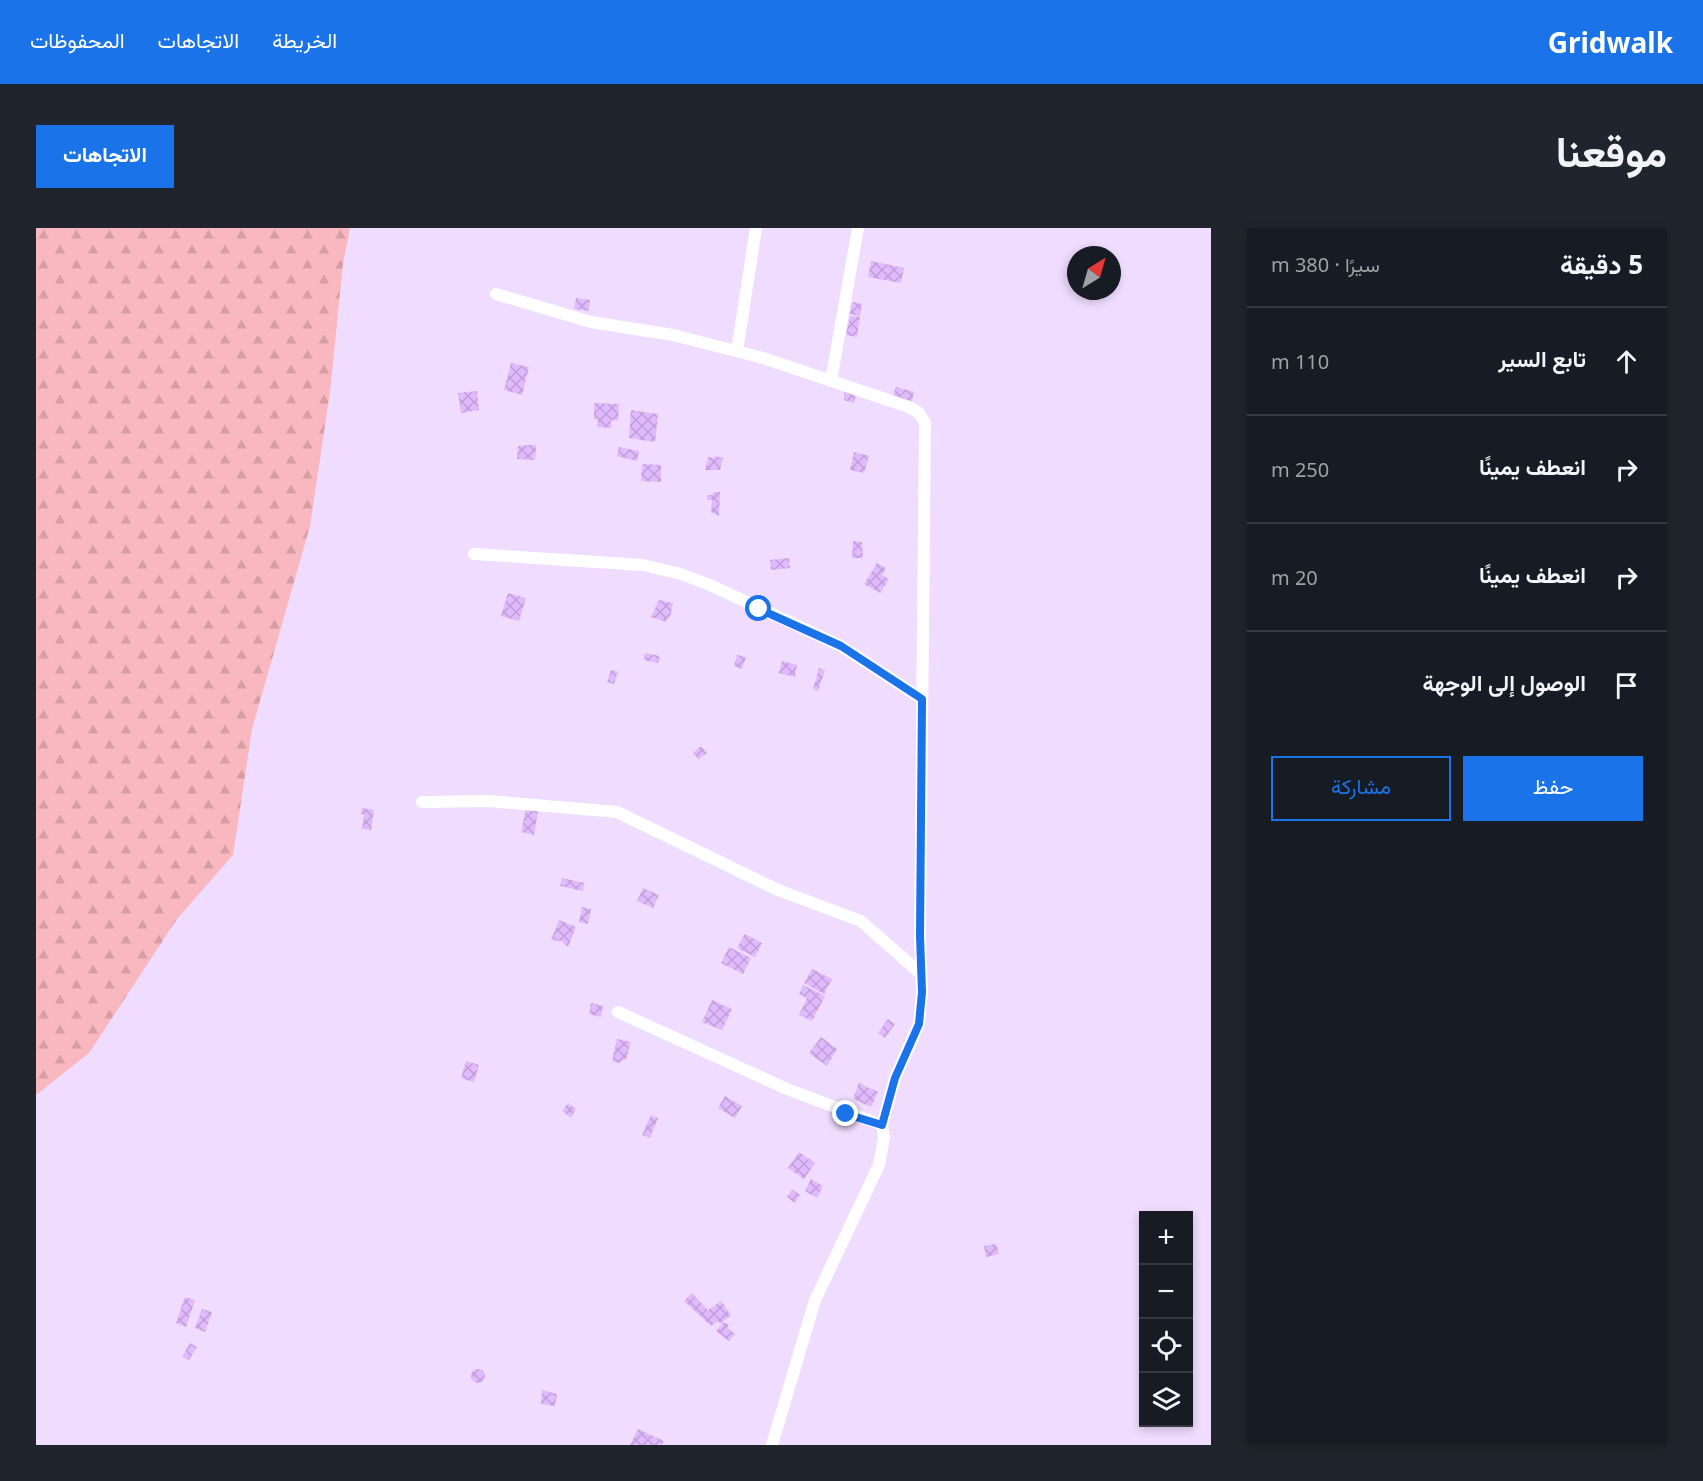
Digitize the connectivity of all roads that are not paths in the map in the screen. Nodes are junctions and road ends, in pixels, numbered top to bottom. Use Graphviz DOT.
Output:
graph roads {
  1 [pos="756,228"];
  2 [pos="858,228"];
  3 [pos="496,294"];
  4 [pos="737,351"];
  5 [pos="831,381"];
  6 [pos="474,554"];
  7 [pos="922,699"];
  8 [pos="422,802"];
  9 [pos="921,974"];
  10 [pos="618,1012"];
  11 [pos="882,1125"];
  12 [pos="772,1445"];
  1 -- 4 [label="street"];
  2 -- 5 [label="street"];
  3 -- 4 [label="street"];
  4 -- 5 [label="street"];
  5 -- 7 [label="street"];
  6 -- 7 [label="street"];
  7 -- 9 [label="street"];
  8 -- 9 [label="street"];
  9 -- 11 [label="street"];
  10 -- 11 [label="street"];
  11 -- 12 [label="street"];
}
